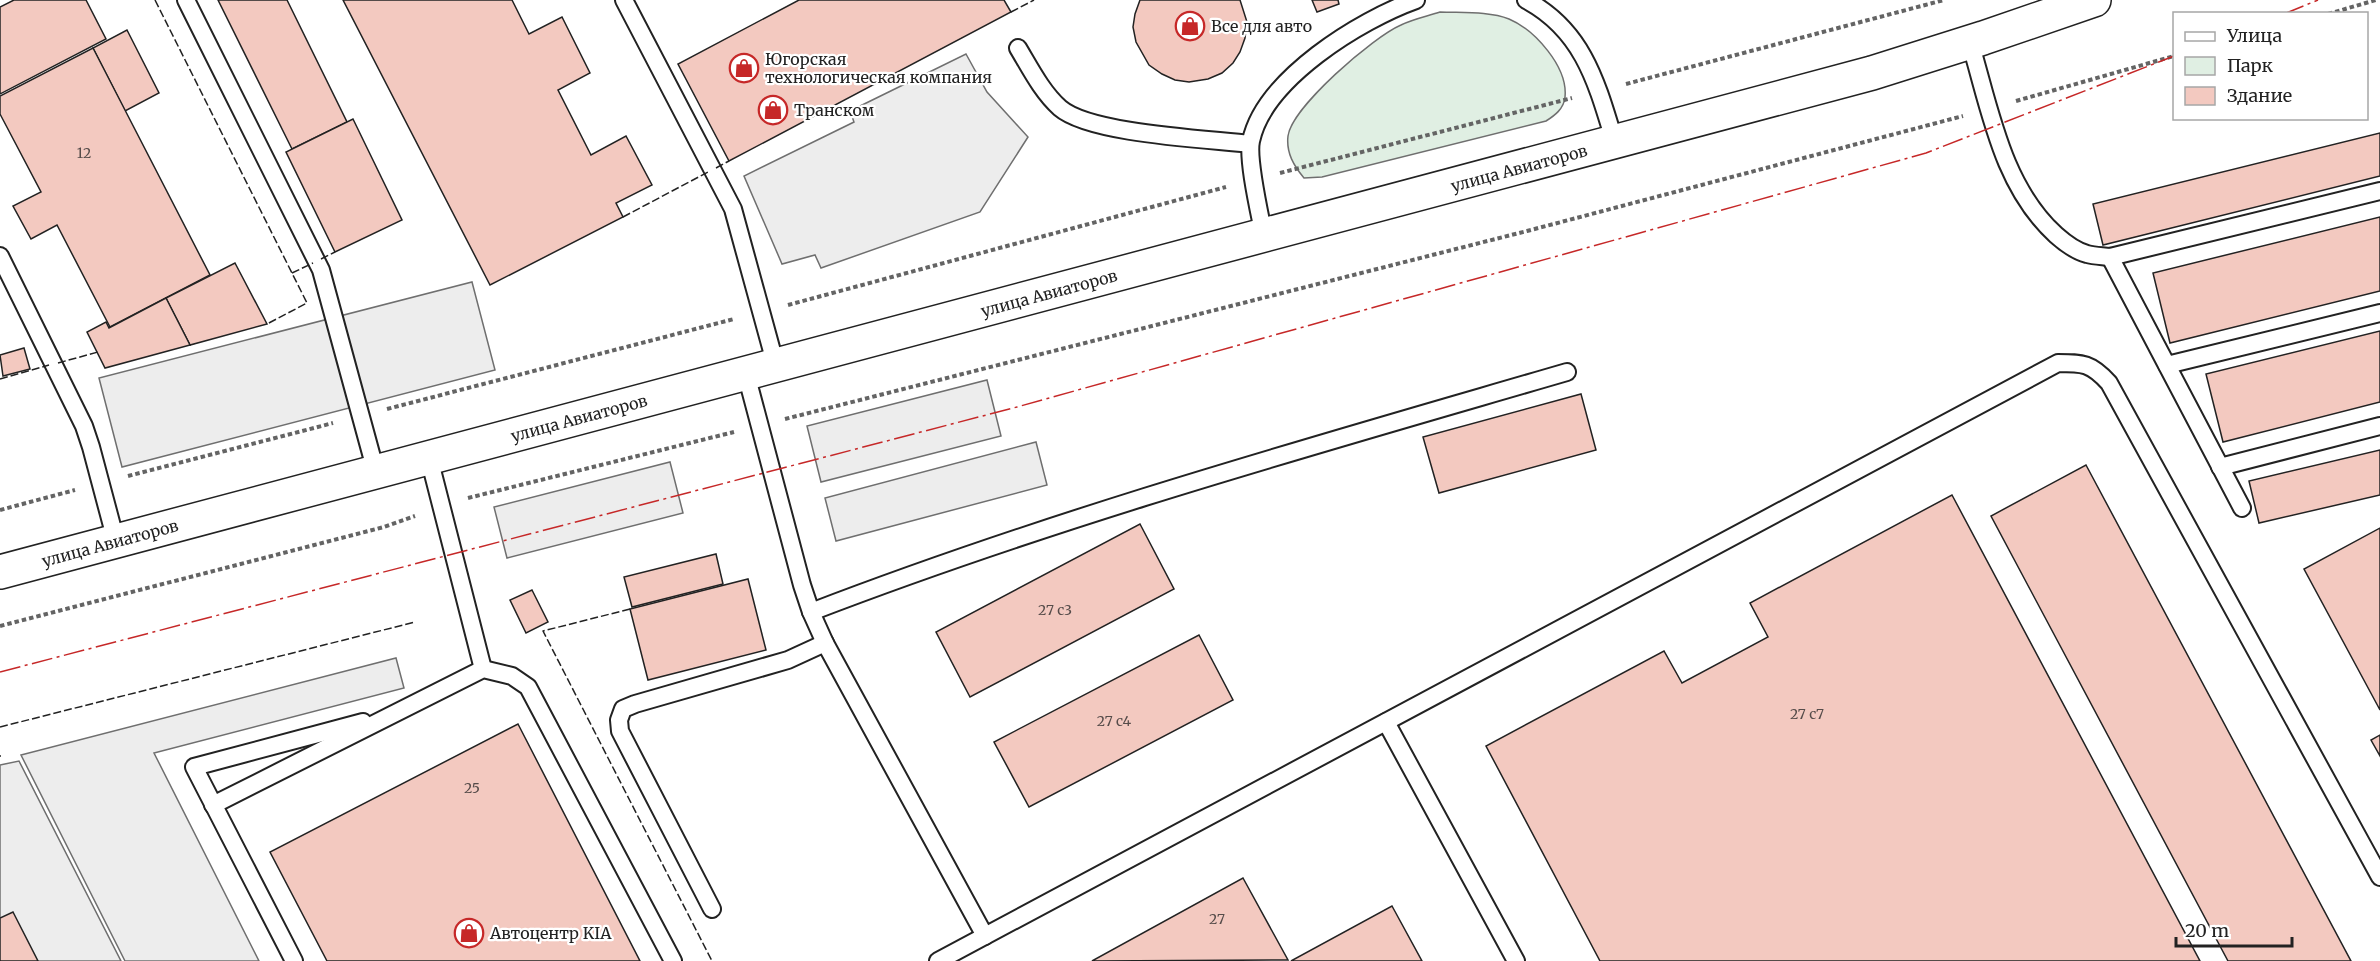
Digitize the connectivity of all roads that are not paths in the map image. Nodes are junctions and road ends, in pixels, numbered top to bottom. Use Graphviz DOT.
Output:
graph roads {
  1 [pos="186,0"];
  2 [pos="624,0"];
  3 [pos="1416,0"];
  4 [pos="1526,0"];
  5 [pos="2094,0"];
  6 [pos="1546,5"];
  7 [pos="1970,42"];
  8 [pos="1018,48"];
  9 [pos="1615,143"];
  10 [pos="1250,144"];
  11 [pos="2380,190"];
  12 [pos="1264,236"];
  13 [pos="0,256"];
  14 [pos="2110,257"];
  15 [pos="2380,313"];
  16 [pos="2167,365"];
  17 [pos="761,370"];
  18 [pos="1567,372"];
  19 [pos="2380,426"];
  20 [pos="429,458"];
  21 [pos="2220,467"];
  22 [pos="376,472"];
  23 [pos="2242,508"];
  24 [pos="116,541"];
  25 [pos="0,572"];
  26 [pos="811,612"];
  27 [pos="825,643"];
  28 [pos="483,669"];
  29 [pos="399,713"];
  30 [pos="1386,722"];
  31 [pos="213,805"];
  32 [pos="2380,877"];
  33 [pos="712,909"];
  34 [pos="985,936"];
  35 [pos="294,961"];
  36 [pos="673,961"];
  37 [pos="938,961"];
  38 [pos="1516,961"];
  1 -- 22 [label="lane"];
  2 -- 17 [label="lane"];
  3 -- 10 [label="lane"];
  4 -- 6 [label="lane"];
  5 -- 7 [label="main road, улица Авиаторов"];
  6 -- 9 [label="lane"];
  7 -- 9 [label="main road, улица Авиаторов"];
  7 -- 14 [label="lane"];
  8 -- 10 [label="lane"];
  9 -- 12 [label="main road, улица Авиаторов"];
  10 -- 12 [label="lane"];
  11 -- 14 [label="lane"];
  12 -- 17 [label="main road, улица Авиаторов"];
  13 -- 24 [label="lane"];
  14 -- 16 [label="lane"];
  15 -- 16 [label="lane"];
  16 -- 21 [label="lane"];
  17 -- 20 [label="main road, улица Авиаторов"];
  17 -- 26 [label="lane"];
  18 -- 26 [label="lane"];
  19 -- 21 [label="lane"];
  20 -- 22 [label="main road, улица Авиаторов"];
  20 -- 28 [label="lane"];
  21 -- 23 [label="lane"];
  22 -- 24 [label="main road, улица Авиаторов"];
  24 -- 25 [label="main road, улица Авиаторов"];
  26 -- 27 [label="lane"];
  27 -- 33 [label="lane"];
  27 -- 34 [label="lane"];
  28 -- 29 [label="lane"];
  28 -- 36 [label="lane"];
  29 -- 31 [label="lane"];
  29 -- 31 [label="lane"];
  30 -- 32 [label="lane"];
  30 -- 34 [label="lane"];
  30 -- 38 [label="lane"];
  31 -- 35 [label="lane"];
  34 -- 37 [label="lane"];
}
